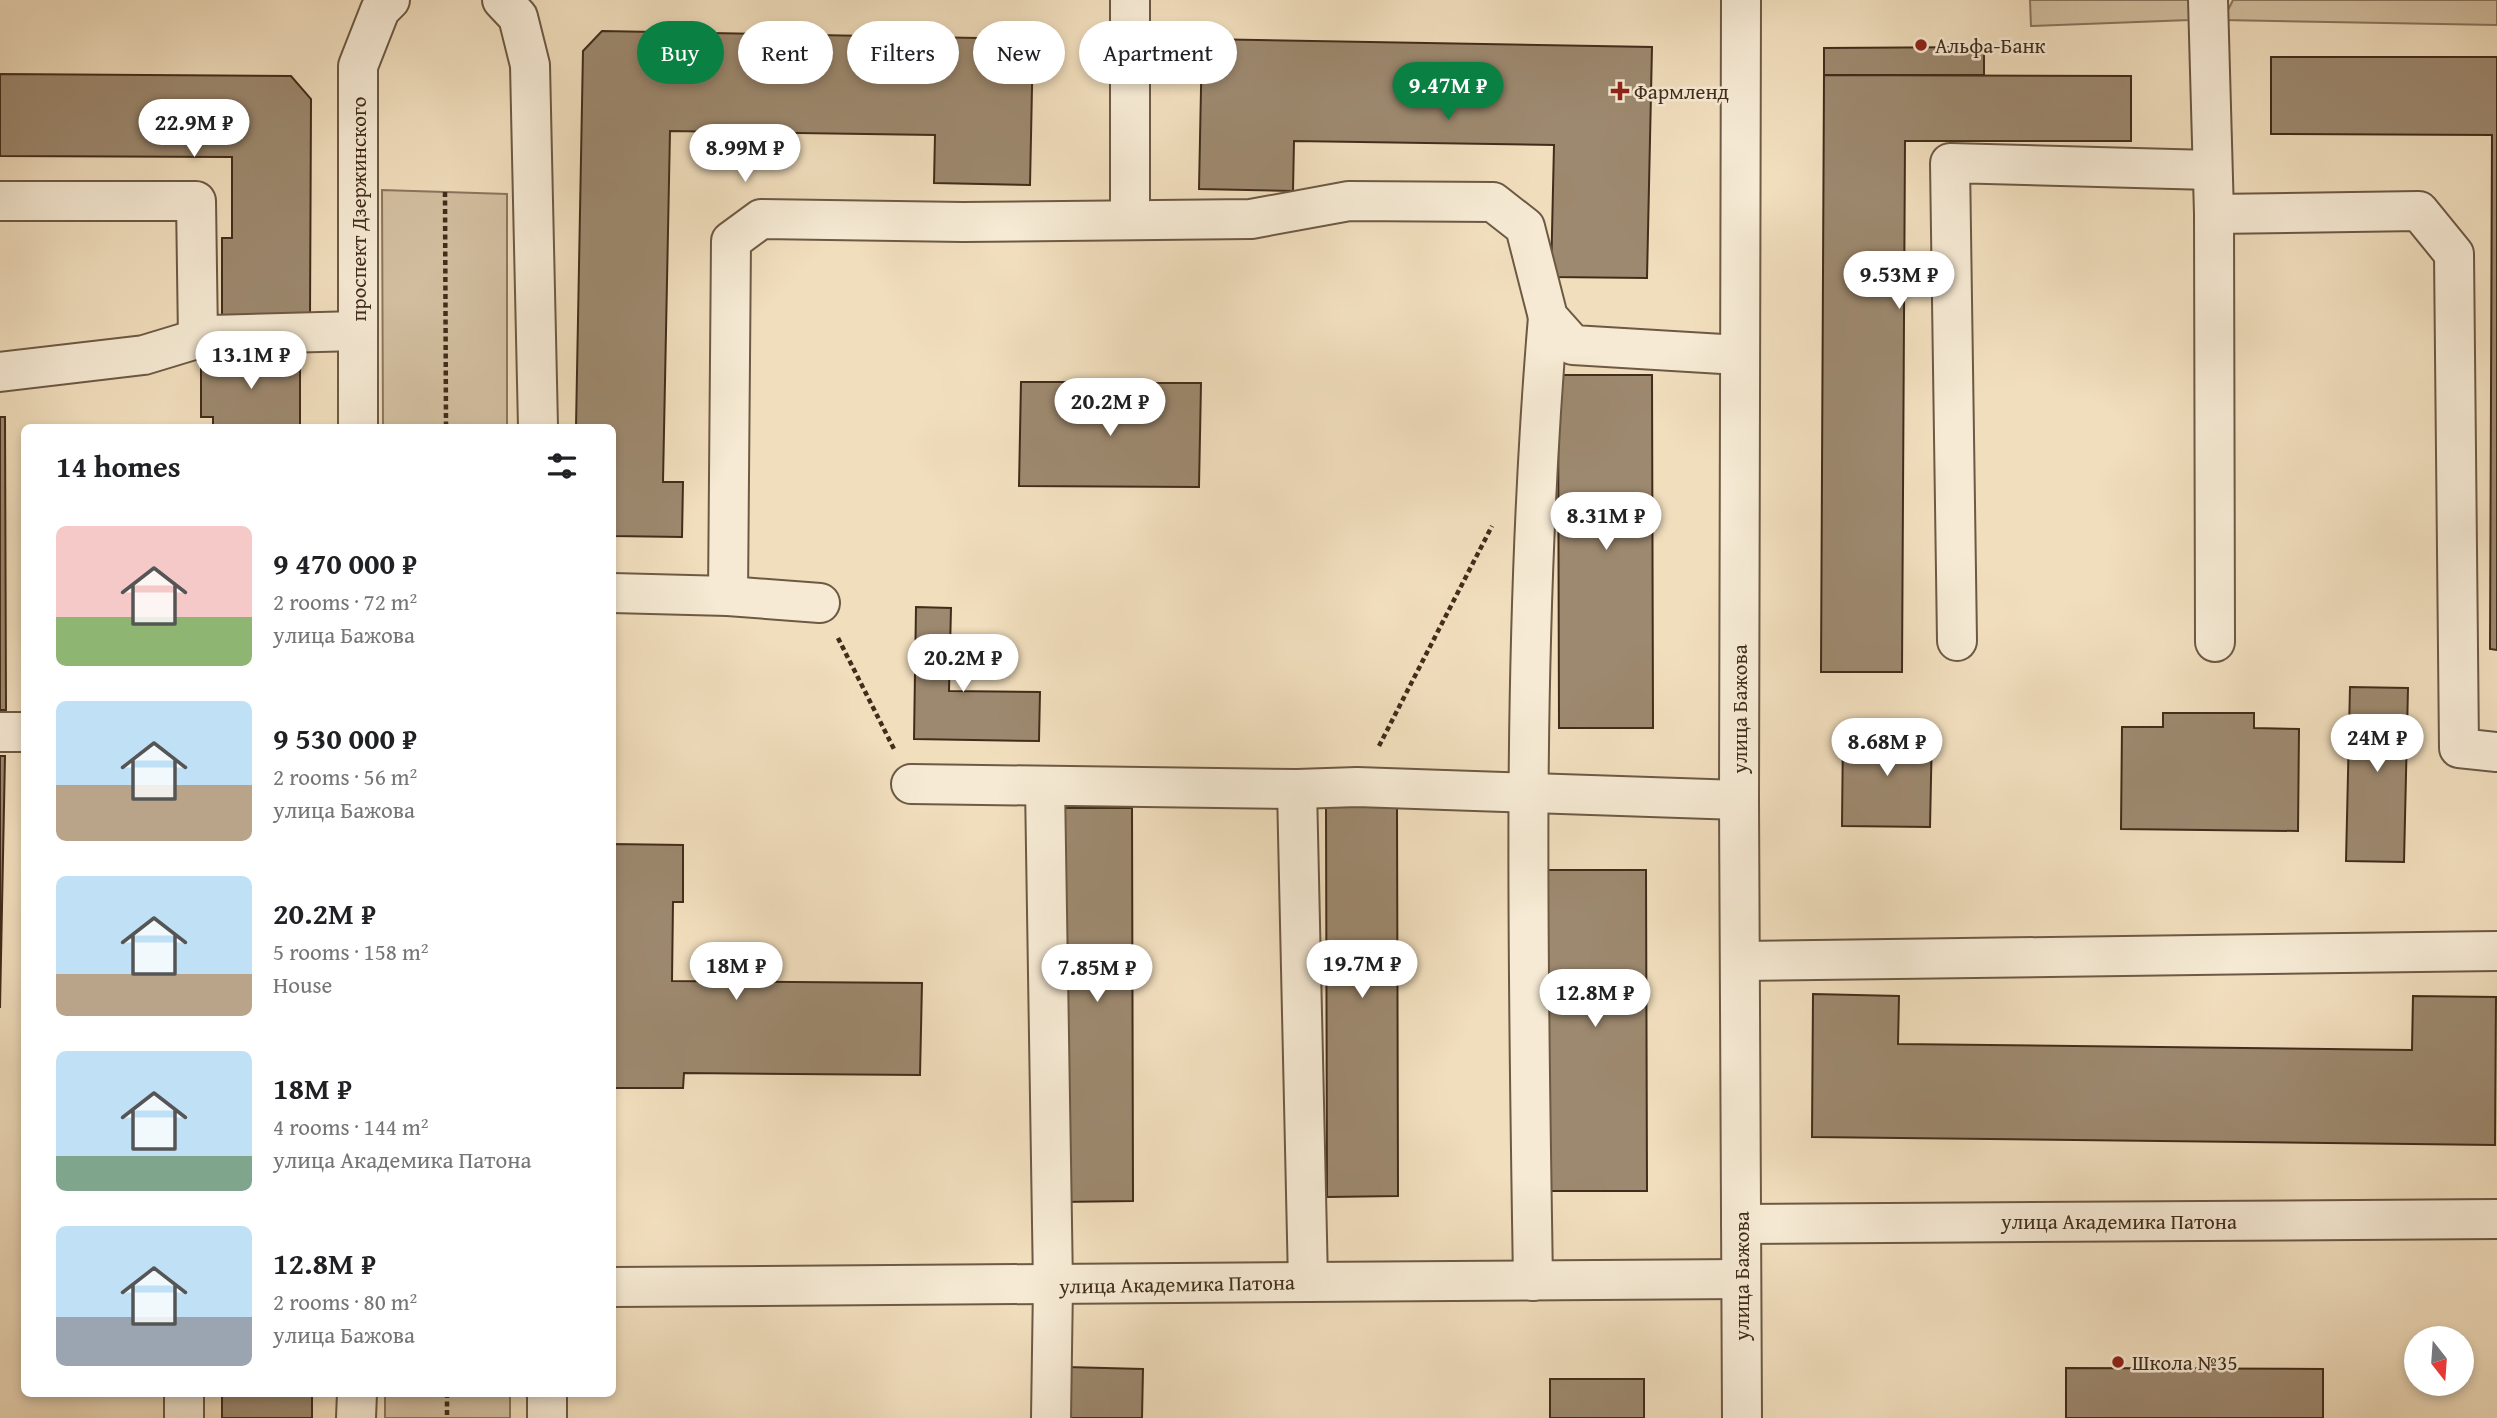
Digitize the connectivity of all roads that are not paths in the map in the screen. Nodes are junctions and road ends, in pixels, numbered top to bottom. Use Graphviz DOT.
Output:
graph roads {
  1 [pos="390,0"];
  2 [pos="502,0"];
  3 [pos="1130,0"];
  4 [pos="1741,0"];
  5 [pos="2208,0"];
  6 [pos="2211,170"];
  7 [pos="0,201"];
  8 [pos="2214,214"];
  9 [pos="1130,220"];
  10 [pos="1548,317"];
  11 [pos="358,331"];
  12 [pos="198,338"];
  13 [pos="1739,355"];
  14 [pos="0,372"];
  15 [pos="358,424"];
  16 [pos="538,424"];
  17 [pos="616,593"];
  18 [pos="728,596"];
  19 [pos="820,603"];
  20 [pos="1957,641"];
  21 [pos="2216,642"];
  22 [pos="0,732"];
  23 [pos="21,732"];
  24 [pos="2497,752"];
  25 [pos="911,784"];
  26 [pos="1045,786"];
  27 [pos="1297,789"];
  28 [pos="1527,793"];
  29 [pos="1739,800"];
  30 [pos="2497,951"];
  31 [pos="1741,961"];
  32 [pos="2497,1219"];
  33 [pos="1741,1224"];
  34 [pos="1741,1279"];
  35 [pos="1533,1281"];
  36 [pos="1307,1282"];
  37 [pos="1053,1285"];
  38 [pos="616,1287"];
  39 [pos="184,1397"];
  40 [pos="356,1397"];
  41 [pos="547,1397"];
  42 [pos="184,1418"];
  43 [pos="356,1418"];
  44 [pos="547,1418"];
  45 [pos="1051,1418"];
  46 [pos="1742,1418"];
  1 -- 11 [label="street, проспект Дзержинского"];
  2 -- 16 [label="street"];
  3 -- 9 [label="street"];
  4 -- 13 [label="street, улица Бажова"];
  5 -- 6 [label="street"];
  6 -- 8 [label="street"];
  6 -- 20 [label="street"];
  7 -- 12 [label="street"];
  8 -- 21 [label="street"];
  8 -- 24 [label="street"];
  9 -- 10 [label="street"];
  9 -- 18 [label="street"];
  10 -- 13 [label="street"];
  10 -- 28 [label="street"];
  11 -- 12 [label="street"];
  11 -- 15 [label="street, проспект Дзержинского"];
  12 -- 14 [label="street"];
  13 -- 29 [label="street, улица Бажова"];
  17 -- 18 [label="street"];
  18 -- 19 [label="street"];
  22 -- 23 [label="street"];
  25 -- 26 [label="street"];
  26 -- 27 [label="street"];
  26 -- 37 [label="street"];
  27 -- 28 [label="street"];
  27 -- 36 [label="street"];
  28 -- 29 [label="street"];
  28 -- 35 [label="street"];
  29 -- 31 [label="street, улица Бажова"];
  30 -- 31 [label="street"];
  31 -- 33 [label="street, улица Бажова"];
  32 -- 33 [label="street, улица Академика Патона"];
  33 -- 34 [label="street, улица Бажова"];
  34 -- 35 [label="street, улица Академика Патона"];
  34 -- 46 [label="street, улица Бажова"];
  35 -- 36 [label="street, улица Академика Патона"];
  36 -- 37 [label="street, улица Академика Патона"];
  37 -- 38 [label="street, улица Академика Патона"];
  37 -- 45 [label="street"];
  39 -- 42 [label="street"];
  40 -- 43 [label="street"];
  41 -- 44 [label="street"];
}
